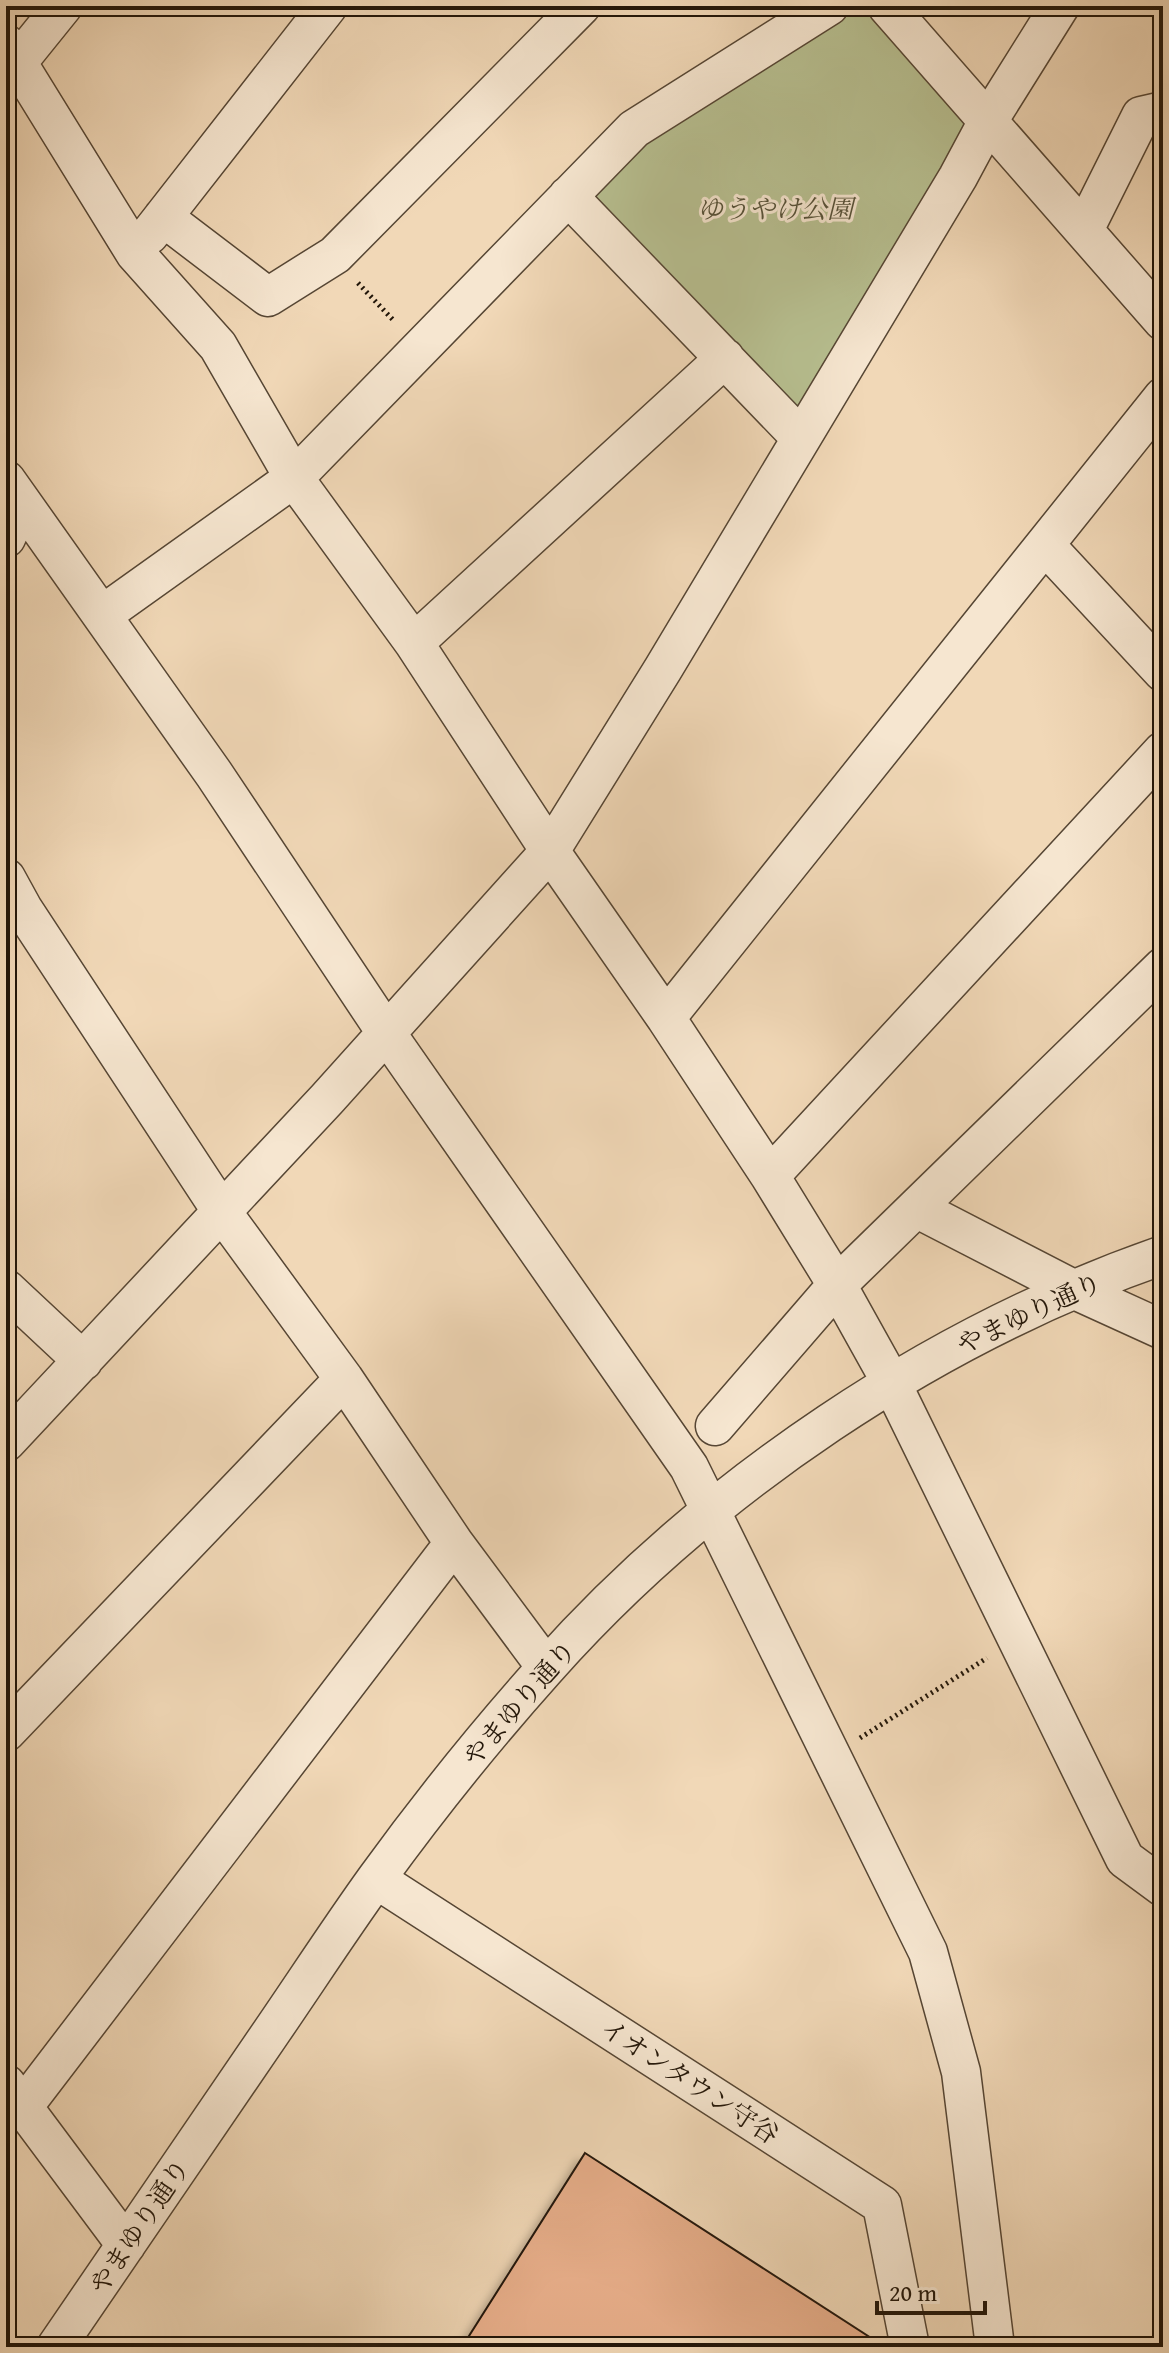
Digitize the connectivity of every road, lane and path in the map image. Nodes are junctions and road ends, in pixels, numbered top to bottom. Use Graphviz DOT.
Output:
graph roads {
  1 [pos="63,6"];
  2 [pos="328,6"];
  3 [pos="581,6"];
  4 [pos="829,6"];
  5 [pos="887,6"];
  6 [pos="1060,6"];
  7 [pos="10,59"];
  8 [pos="1163,111"];
  9 [pos="988,121"];
  10 [pos="568,196"];
  11 [pos="163,217"];
  12 [pos="1084,230"];
  13 [pos="135,253"];
  14 [pos="332,256"];
  15 [pos="1163,321"];
  16 [pos="420,349"];
  17 [pos="725,358"];
  18 [pos="1163,397"];
  19 [pos="801,438"];
  20 [pos="294,478"];
  21 [pos="14,492"];
  22 [pos="6,538"];
  23 [pos="1045,545"];
  24 [pos="102,615"];
  25 [pos="414,643"];
  26 [pos="1163,672"];
  27 [pos="1163,751"];
  28 [pos="550,851"];
  29 [pos="6,878"];
  30 [pos="1163,967"];
  31 [pos="666,1018"];
  32 [pos="387,1034"];
  33 [pos="770,1176"];
  34 [pos="916,1208"];
  35 [pos="222,1212"];
  36 [pos="1163,1255"];
  37 [pos="837,1285"];
  38 [pos="6,1289"];
  39 [pos="1073,1289"];
  40 [pos="1163,1330"];
  41 [pos="83,1361"];
  42 [pos="344,1379"];
  43 [pos="891,1382"];
  44 [pos="715,1426"];
  45 [pos="11,1428"];
  46 [pos="711,1509"];
  47 [pos="454,1543"];
  48 [pos="1019,1639"];
  49 [pos="546,1667"];
  50 [pos="6,1732"];
  51 [pos="832,1756"];
  52 [pos="376,1879"];
  53 [pos="1163,1887"];
  54 [pos="15,2096"];
  55 [pos="126,2245"];
  56 [pos="56,2347"];
  57 [pos="910,2347"];
  58 [pos="995,2347"];
  1 -- 7 [label="street"];
  2 -- 11 [label="street"];
  3 -- 14 [label="street"];
  4 -- 10 [label="street"];
  5 -- 9 [label="street"];
  6 -- 9 [label="street"];
  7 -- 13 [label="street"];
  8 -- 12 [label="street"];
  9 -- 12 [label="street"];
  9 -- 19 [label="street"];
  10 -- 16 [label="street"];
  10 -- 17 [label="street"];
  11 -- 13 [label="street"];
  11 -- 14 [label="street"];
  12 -- 15 [label="street"];
  13 -- 20 [label="street"];
  14 -- 16 [label="path"];
  16 -- 20 [label="street"];
  17 -- 19 [label="street"];
  17 -- 25 [label="street"];
  18 -- 23 [label="street"];
  19 -- 28 [label="street"];
  20 -- 24 [label="street"];
  20 -- 25 [label="street"];
  21 -- 22 [label="street"];
  21 -- 24 [label="street"];
  23 -- 26 [label="street"];
  23 -- 31 [label="street"];
  24 -- 32 [label="street"];
  25 -- 28 [label="street"];
  27 -- 33 [label="street"];
  28 -- 31 [label="street"];
  28 -- 32 [label="street"];
  29 -- 35 [label="street"];
  30 -- 34 [label="street"];
  31 -- 33 [label="street"];
  32 -- 35 [label="street"];
  32 -- 46 [label="street"];
  33 -- 37 [label="street"];
  34 -- 37 [label="street"];
  34 -- 39 [label="street"];
  35 -- 41 [label="street"];
  35 -- 42 [label="street"];
  36 -- 39 [label="street, やまゆり通り"];
  37 -- 43 [label="street"];
  37 -- 44 [label="street"];
  38 -- 41 [label="street"];
  39 -- 40 [label="street"];
  39 -- 43 [label="street, やまゆり通り"];
  41 -- 45 [label="street"];
  42 -- 47 [label="street"];
  42 -- 50 [label="street"];
  43 -- 46 [label="street, やまゆり通り"];
  43 -- 48 [label="street"];
  46 -- 49 [label="street, やまゆり通り"];
  46 -- 51 [label="street"];
  47 -- 49 [label="street"];
  47 -- 54 [label="street"];
  48 -- 51 [label="path"];
  48 -- 53 [label="street"];
  49 -- 52 [label="street, やまゆり通り"];
  51 -- 58 [label="street"];
  52 -- 55 [label="street, やまゆり通り"];
  52 -- 57 [label="street, イオンタウン守谷"];
  54 -- 55 [label="street"];
  55 -- 56 [label="street, やまゆり通り"];
}
